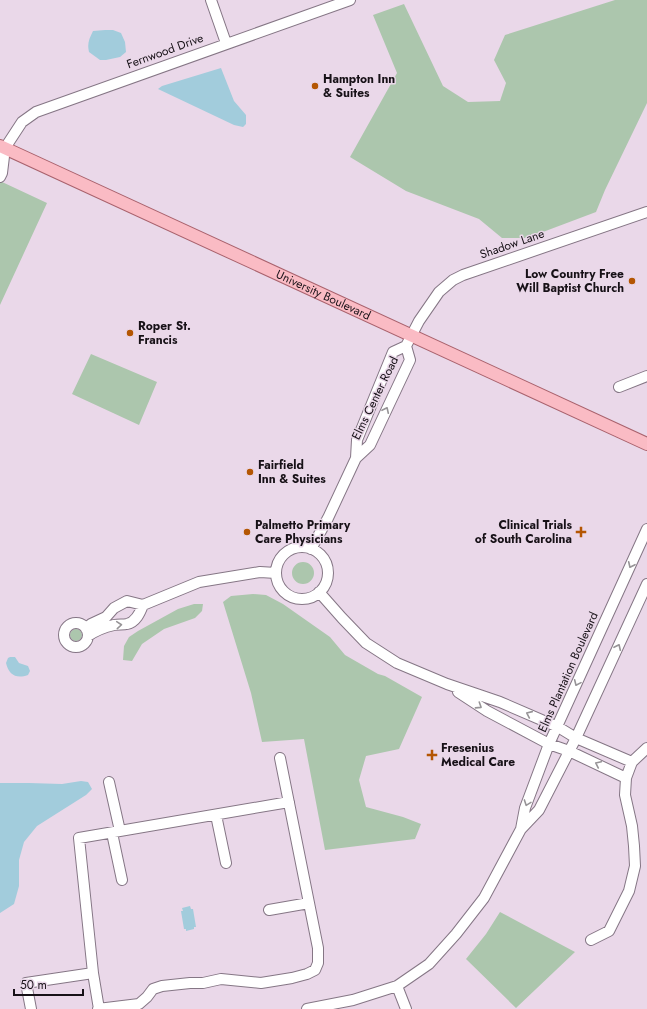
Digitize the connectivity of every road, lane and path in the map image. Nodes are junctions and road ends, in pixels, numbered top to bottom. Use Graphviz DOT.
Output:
graph roads {
  1 [pos="211,0"];
  2 [pos="350,0"];
  3 [pos="226,43"];
  4 [pos="2,149"];
  5 [pos="0,177"];
  6 [pos="647,212"];
  7 [pos="409,341"];
  8 [pos="647,376"];
  9 [pos="619,387"];
  10 [pos="647,444"];
  11 [pos="356,458"];
  12 [pos="647,529"];
  13 [pos="311,550"];
  14 [pos="276,573"];
  15 [pos="647,584"];
  16 [pos="319,592"];
  17 [pos="143,605"];
  18 [pos="447,684"];
  19 [pos="558,727"];
  20 [pos="576,738"];
  21 [pos="549,744"];
  22 [pos="647,748"];
  23 [pos="569,751"];
  24 [pos="280,758"];
  25 [pos="632,762"];
  26 [pos="626,778"];
  27 [pos="109,782"];
  28 [pos="289,802"];
  29 [pos="216,815"];
  30 [pos="521,828"];
  31 [pos="116,832"];
  32 [pos="226,862"];
  33 [pos="122,880"];
  34 [pos="309,903"];
  35 [pos="269,910"];
  36 [pos="591,940"];
  37 [pos="93,973"];
  38 [pos="397,986"];
  39 [pos="31,1009"];
  40 [pos="98,1009"];
  41 [pos="306,1009"];
  42 [pos="406,1009"];
  1 -- 3 [label="street"];
  2 -- 3 [label="street, Fernwood Drive"];
  3 -- 4 [label="street, Fernwood Drive"];
  4 -- 5 [label="street, Fernwood Drive"];
  4 -- 7 [label="main road, University Boulevard"];
  6 -- 7 [label="street, Shadow Lane"];
  7 -- 10 [label="main road, University Boulevard"];
  11 -- 7 [label="street, Elms Center Road, one-way"];
  7 -- 11 [label="street, Elms Center Road"];
  8 -- 9 [label="street"];
  11 -- 13 [label="street, Elms Center Road"];
  12 -- 19 [label="street, Elms Plantation Boulevard, one-way"];
  13 -- 14 [label="street"];
  13 -- 16 [label="street"];
  14 -- 16 [label="street"];
  14 -- 17 [label="street"];
  20 -- 15 [label="street, Elms Plantation Boulevard, one-way"];
  16 -- 18 [label="street"];
  17 -- 17 [label="street, one-way"];
  19 -- 18 [label="street, one-way"];
  18 -- 21 [label="street, one-way"];
  19 -- 20 [label="street"];
  19 -- 21 [label="street, Elms Plantation Boulevard"];
  20 -- 23 [label="street, Elms Plantation Boulevard"];
  20 -- 25 [label="street"];
  21 -- 23 [label="street"];
  21 -- 30 [label="street, Elms Plantation Boulevard, one-way"];
  22 -- 25 [label="street"];
  26 -- 23 [label="street, one-way"];
  23 -- 30 [label="street, Elms Plantation Boulevard"];
  24 -- 28 [label="street"];
  25 -- 26 [label="street"];
  26 -- 36 [label="street"];
  27 -- 31 [label="street"];
  28 -- 29 [label="street"];
  28 -- 34 [label="street"];
  29 -- 31 [label="street"];
  29 -- 32 [label="street"];
  30 -- 38 [label="street, Elms Plantation Boulevard"];
  31 -- 33 [label="street"];
  31 -- 37 [label="street"];
  34 -- 35 [label="street"];
  34 -- 40 [label="street"];
  37 -- 39 [label="street"];
  37 -- 40 [label="street"];
  38 -- 41 [label="street, Elms Plantation Boulevard"];
  38 -- 42 [label="street"];
}
